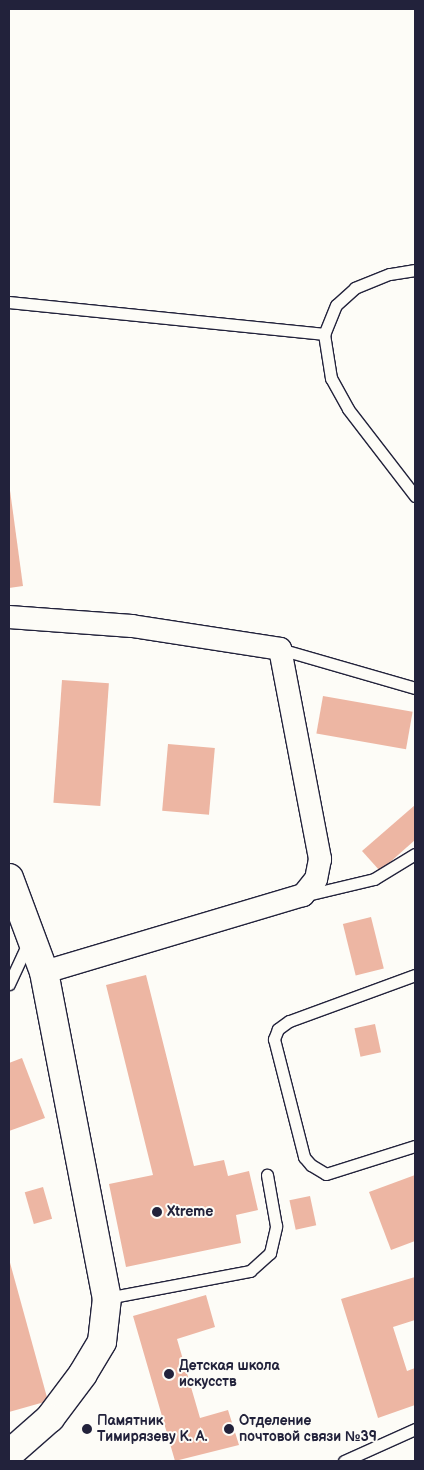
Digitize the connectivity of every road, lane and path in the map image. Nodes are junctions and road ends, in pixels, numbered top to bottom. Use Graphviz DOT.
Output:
graph roads {
  1 [pos="415,270"];
  2 [pos="9,302"];
  3 [pos="324,334"];
  4 [pos="415,496"];
  5 [pos="9,617"];
  6 [pos="280,649"];
  7 [pos="415,688"];
  8 [pos="415,854"];
  9 [pos="9,878"];
  10 [pos="303,896"];
  11 [pos="33,932"];
  12 [pos="44,972"];
  13 [pos="415,975"];
  14 [pos="9,984"];
  15 [pos="415,1146"];
  16 [pos="268,1175"];
  17 [pos="107,1298"];
  18 [pos="415,1429"];
  19 [pos="9,1454"];
  20 [pos="344,1461"];
  1 -- 3 [label="lane"];
  2 -- 3 [label="lane"];
  3 -- 4 [label="lane"];
  5 -- 6 [label="street"];
  6 -- 7 [label="lane"];
  6 -- 10 [label="street"];
  8 -- 10 [label="lane"];
  9 -- 11 [label="street"];
  10 -- 12 [label="street"];
  11 -- 12 [label="street"];
  11 -- 14 [label="lane"];
  12 -- 17 [label="street"];
  13 -- 15 [label="lane"];
  16 -- 17 [label="lane"];
  17 -- 19 [label="street"];
  18 -- 20 [label="lane"];
}
